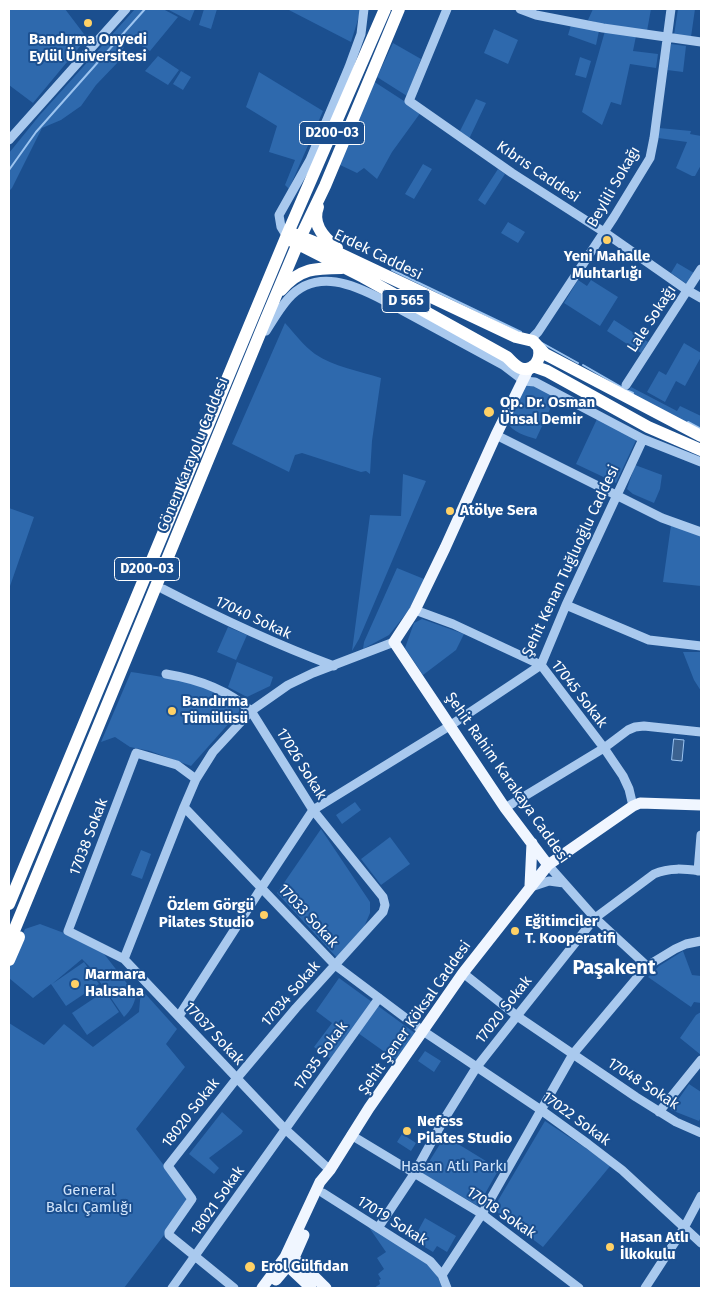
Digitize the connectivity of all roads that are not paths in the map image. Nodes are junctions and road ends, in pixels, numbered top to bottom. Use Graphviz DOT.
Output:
graph roads {
  1 [pos="126,9"];
  2 [pos="364,9"];
  3 [pos="384,9"];
  4 [pos="398,9"];
  5 [pos="446,9"];
  6 [pos="520,9"];
  7 [pos="671,9"];
  8 [pos="667,38"];
  9 [pos="701,42"];
  10 [pos="9,140"];
  11 [pos="325,186"];
  12 [pos="604,232"];
  13 [pos="287,235"];
  14 [pos="300,240"];
  15 [pos="347,263"];
  16 [pos="701,269"];
  17 [pos="687,290"];
  18 [pos="701,298"];
  19 [pos="273,303"];
  20 [pos="266,319"];
  21 [pos="533,341"];
  22 [pos="254,348"];
  23 [pos="524,371"];
  24 [pos="626,385"];
  25 [pos="496,435"];
  26 [pos="701,436"];
  27 [pos="643,439"];
  28 [pos="701,450"];
  29 [pos="701,462"];
  30 [pos="616,497"];
  31 [pos="701,532"];
  32 [pos="163,589"];
  33 [pos="566,605"];
  34 [pos="415,610"];
  35 [pos="394,642"];
  36 [pos="701,646"];
  37 [pos="541,665"];
  38 [pos="334,666"];
  39 [pos="166,674"];
  40 [pos="109,702"];
  41 [pos="251,710"];
  42 [pos="451,725"];
  43 [pos="701,732"];
  44 [pos="604,748"];
  45 [pos="196,779"];
  46 [pos="701,805"];
  47 [pos="633,806"];
  48 [pos="184,807"];
  49 [pos="505,808"];
  50 [pos="313,810"];
  51 [pos="701,835"];
  52 [pos="532,843"];
  53 [pos="548,865"];
  54 [pos="700,871"];
  55 [pos="564,883"];
  56 [pos="262,887"];
  57 [pos="530,887"];
  58 [pos="9,904"];
  59 [pos="385,905"];
  60 [pos="595,918"];
  61 [pos="68,930"];
  62 [pos="701,941"];
  63 [pos="9,943"];
  64 [pos="124,959"];
  65 [pos="9,960"];
  66 [pos="336,964"];
  67 [pos="647,966"];
  68 [pos="463,973"];
  69 [pos="380,998"];
  70 [pos="178,1016"];
  71 [pos="517,1016"];
  72 [pos="423,1031"];
  73 [pos="573,1054"];
  74 [pos="701,1060"];
  75 [pos="476,1068"];
  76 [pos="237,1078"];
  77 [pos="541,1110"];
  78 [pos="659,1112"];
  79 [pos="285,1129"];
  80 [pos="701,1133"];
  81 [pos="351,1135"];
  82 [pos="330,1170"];
  83 [pos="414,1174"];
  84 [pos="323,1193"];
  85 [pos="701,1196"];
  86 [pos="482,1214"];
  87 [pos="378,1228"];
  88 [pos="684,1228"];
  89 [pos="701,1244"];
  90 [pos="195,1258"];
  91 [pos="289,1261"];
  92 [pos="442,1275"];
  93 [pos="172,1288"];
  94 [pos="234,1288"];
  95 [pos="262,1288"];
  96 [pos="267,1288"];
  97 [pos="311,1288"];
  98 [pos="326,1288"];
  99 [pos="447,1288"];
  100 [pos="580,1288"];
  101 [pos="645,1288"];
  1 -- 10 [label="street"];
  2 -- 13 [label="street"];
  3 -- 13 [label="highway, Gönen Karayolu Caddesi / D200-03"];
  4 -- 11 [label="highway, Gönen Karayolu Caddesi / D200-03"];
  5 -- 12 [label="street, Kıbrıs Caddesi"];
  6 -- 8 [label="street"];
  7 -- 8 [label="street, Beylili Sokağı"];
  8 -- 9 [label="street"];
  8 -- 12 [label="street, Beylili Sokağı"];
  11 -- 14 [label="highway, Gönen Karayolu Caddesi / D200-03"];
  11 -- 15 [label="highway"];
  12 -- 17 [label="street, Kıbrıs Caddesi"];
  12 -- 21 [label="street, Beylili Sokağı"];
  13 -- 14 [label="highway, D 565"];
  13 -- 20 [label="street"];
  13 -- 58 [label="highway, Gönen Karayolu Caddesi / D200-03"];
  14 -- 15 [label="highway, Erdek Caddesi / D 565"];
  14 -- 19 [label="highway, Gönen Karayolu Caddesi / D200-03"];
  15 -- 19 [label="highway"];
  15 -- 21 [label="highway, Erdek Caddesi / D 565"];
  15 -- 23 [label="highway, Erdek Caddesi / D 565"];
  16 -- 17 [label="street, Lale Sokağı"];
  17 -- 18 [label="street, Kıbrıs Caddesi"];
  17 -- 24 [label="street, Lale Sokağı"];
  19 -- 20 [label="highway, Gönen Karayolu Caddesi / D200-03"];
  20 -- 22 [label="highway, Gönen Karayolu Caddesi / D200-03"];
  21 -- 23 [label="highway"];
  21 -- 23 [label="highway"];
  21 -- 26 [label="highway, Erdek Caddesi / D 565"];
  22 -- 23 [label="street"];
  22 -- 40 [label="highway, Gönen Karayolu Caddesi / D200-03"];
  23 -- 25 [label="main road"];
  23 -- 27 [label="street"];
  23 -- 28 [label="highway, Erdek Caddesi / D 565"];
  25 -- 30 [label="street"];
  25 -- 34 [label="main road"];
  27 -- 29 [label="street"];
  27 -- 30 [label="street, Şehit Kenan Tuğluoğlu Caddesi"];
  30 -- 31 [label="street"];
  30 -- 33 [label="street, Şehit Kenan Tuğluoğlu Caddesi"];
  32 -- 38 [label="street, 17040 Sokak"];
  33 -- 36 [label="street"];
  33 -- 37 [label="street, Şehit Kenan Tuğluoğlu Caddesi"];
  34 -- 35 [label="main road"];
  34 -- 37 [label="street, 17045 Sokak"];
  35 -- 38 [label="street"];
  35 -- 42 [label="main road, Şehit Rahim Karakaya Caddesi"];
  37 -- 42 [label="street, Şehit Kenan Tuğluoğlu Caddesi"];
  37 -- 44 [label="street, 17045 Sokak"];
  38 -- 41 [label="street"];
  39 -- 41 [label="street, 17026 Sokak"];
  40 -- 63 [label="highway, Gönen Karayolu Caddesi / D200-03"];
  40 -- 65 [label="highway"];
  41 -- 45 [label="street"];
  41 -- 50 [label="street, 17026 Sokak"];
  42 -- 49 [label="main road, Şehit Rahim Karakaya Caddesi"];
  42 -- 50 [label="street, Şehit Kenan Tuğluoğlu Caddesi"];
  43 -- 44 [label="street"];
  44 -- 47 [label="street, 17045 Sokak"];
  44 -- 49 [label="street"];
  45 -- 48 [label="street"];
  45 -- 61 [label="street, 17038 Sokak"];
  46 -- 47 [label="main road, Şehit Şener Köksal Caddesi"];
  47 -- 53 [label="main road, Şehit Şener Köksal Caddesi"];
  48 -- 56 [label="street, 17033 Sokak"];
  48 -- 64 [label="street"];
  49 -- 52 [label="main road, Şehit Rahim Karakaya Caddesi"];
  50 -- 56 [label="street, Şehit Kenan Tuğluoğlu Caddesi"];
  50 -- 59 [label="street, 17026 Sokak"];
  51 -- 54 [label="street"];
  52 -- 53 [label="main road, Şehit Rahim Karakaya Caddesi"];
  52 -- 57 [label="main road"];
  53 -- 55 [label="street, Şehit Rahim Karakaya Caddesi"];
  53 -- 57 [label="main road, Şehit Şener Köksal Caddesi"];
  54 -- 60 [label="street, 17020 Sokak"];
  55 -- 57 [label="street"];
  55 -- 60 [label="street, Şehit Rahim Karakaya Caddesi"];
  56 -- 66 [label="street, 17033 Sokak"];
  56 -- 70 [label="street, Şehit Kenan Tuğluoğlu Caddesi"];
  57 -- 68 [label="main road, Şehit Şener Köksal Caddesi"];
  59 -- 66 [label="street, 17034 Sokak"];
  60 -- 67 [label="street, Şehit Rahim Karakaya Caddesi"];
  60 -- 71 [label="street, 17020 Sokak"];
  61 -- 64 [label="street, 17037 Sokak"];
  62 -- 67 [label="street"];
  64 -- 70 [label="street, 17037 Sokak"];
  66 -- 69 [label="street, 17033 Sokak"];
  66 -- 76 [label="street, 17034 Sokak"];
  67 -- 73 [label="street"];
  68 -- 71 [label="street"];
  68 -- 72 [label="main road, Şehit Şener Köksal Caddesi"];
  69 -- 72 [label="street, 17033 Sokak"];
  69 -- 79 [label="street, 17035 Sokak"];
  70 -- 76 [label="street, 17037 Sokak"];
  71 -- 73 [label="street"];
  71 -- 75 [label="street, 17020 Sokak"];
  72 -- 75 [label="street, 17022 Sokak"];
  72 -- 81 [label="main road, Şehit Şener Köksal Caddesi"];
  73 -- 77 [label="street"];
  73 -- 78 [label="street, 17048 Sokak"];
  74 -- 78 [label="street"];
  75 -- 77 [label="street, 17022 Sokak"];
  75 -- 83 [label="street, 17020 Sokak"];
  76 -- 79 [label="street, 17037 Sokak"];
  76 -- 90 [label="street, 18020 Sokak"];
  77 -- 86 [label="street"];
  77 -- 88 [label="street, 17022 Sokak"];
  78 -- 80 [label="street, 17048 Sokak"];
  79 -- 82 [label="street, 17037 Sokak"];
  79 -- 90 [label="street, 18021 Sokak"];
  81 -- 82 [label="main road, Şehit Şener Köksal Caddesi"];
  81 -- 83 [label="street, 17018 Sokak"];
  82 -- 84 [label="main road, Şehit Şener Köksal Caddesi"];
  82 -- 91 [label="main road, Şehit Şener Köksal Caddesi"];
  83 -- 86 [label="street, 17018 Sokak"];
  83 -- 87 [label="street, 17020 Sokak"];
  84 -- 87 [label="street, 17019 Sokak"];
  84 -- 91 [label="main road, Şehit Şener Köksal Caddesi"];
  85 -- 88 [label="street"];
  86 -- 92 [label="street"];
  86 -- 100 [label="street, 17018 Sokak"];
  87 -- 92 [label="street, 17019 Sokak"];
  88 -- 89 [label="street, 17022 Sokak"];
  88 -- 101 [label="street"];
  90 -- 93 [label="street, 18021 Sokak"];
  90 -- 94 [label="street"];
  91 -- 95 [label="main road"];
  91 -- 96 [label="main road"];
  91 -- 97 [label="main road"];
  91 -- 98 [label="main road"];
  92 -- 99 [label="street"];
}
